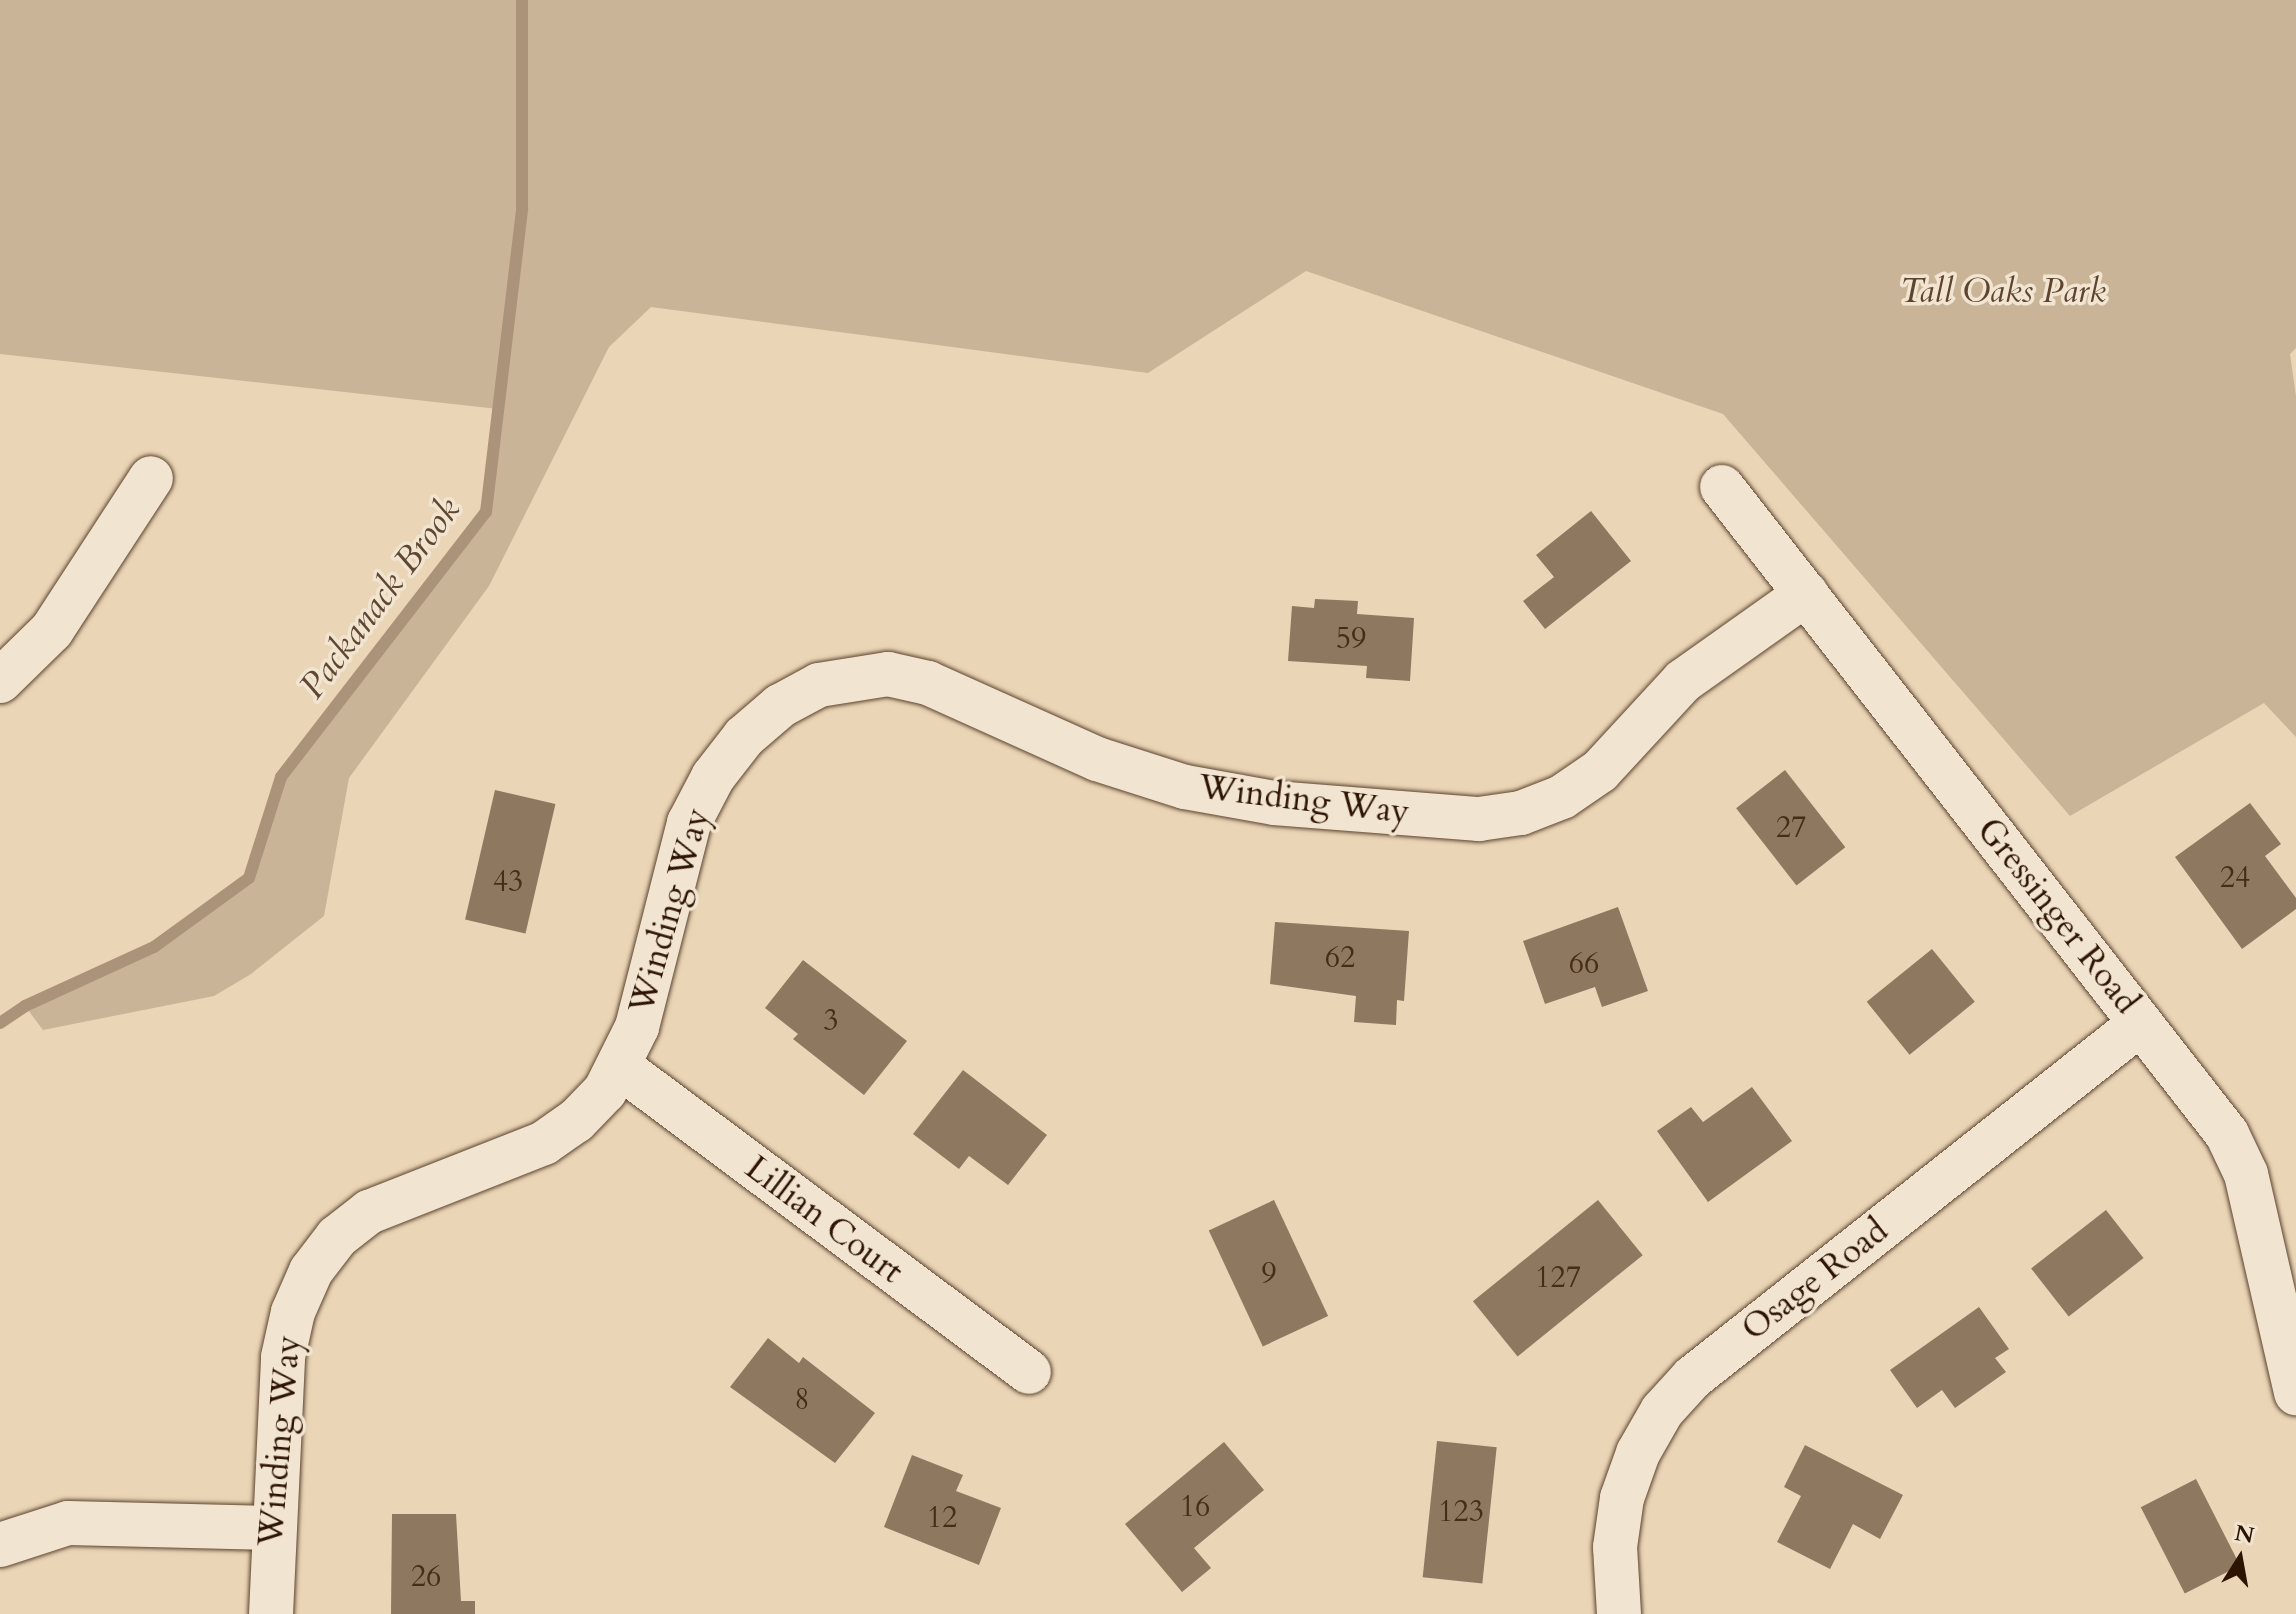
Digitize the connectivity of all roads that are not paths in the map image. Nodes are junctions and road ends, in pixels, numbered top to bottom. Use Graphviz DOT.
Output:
graph roads {
  1 [pos="151,478"];
  2 [pos="1722,487"];
  3 [pos="1806,594"];
  4 [pos="0,681"];
  5 [pos="2141,1023"];
  6 [pos="620,1067"];
  7 [pos="1029,1372"];
  8 [pos="2296,1393"];
  9 [pos="272,1528"];
  10 [pos="0,1545"];
  11 [pos="271,1614"];
  12 [pos="1619,1614"];
  1 -- 4 [label="street"];
  2 -- 3 [label="street, Gressinger Road"];
  3 -- 5 [label="street, Gressinger Road"];
  3 -- 6 [label="street, Winding Way"];
  5 -- 8 [label="street, Gressinger Road"];
  5 -- 12 [label="street, Osage Road"];
  6 -- 7 [label="street, Lillian Court"];
  6 -- 9 [label="street, Winding Way"];
  9 -- 10 [label="street"];
  9 -- 11 [label="street, Winding Way"];
}
